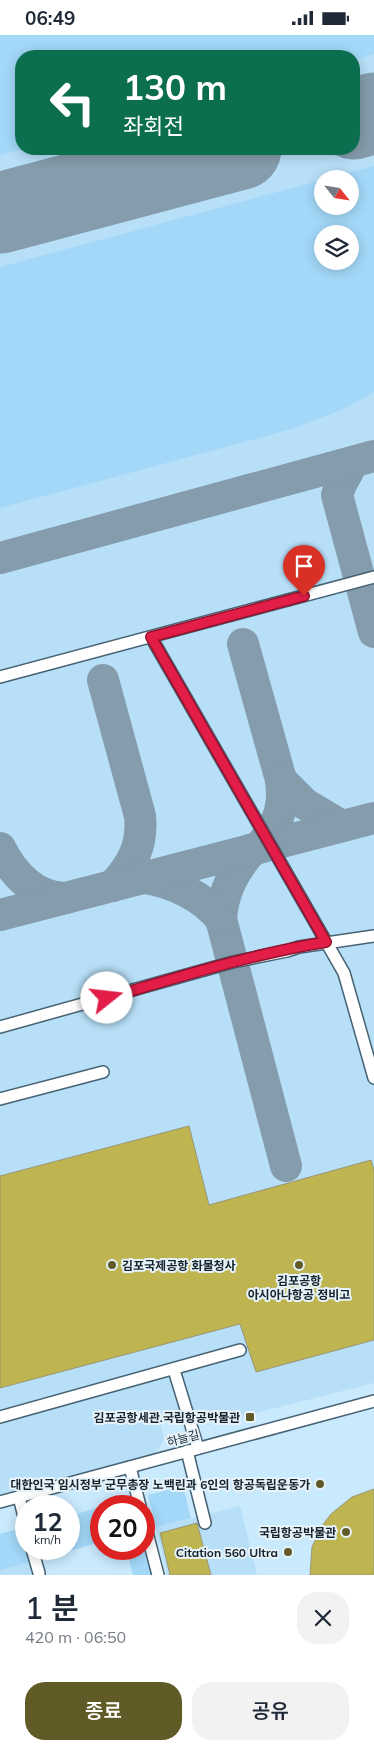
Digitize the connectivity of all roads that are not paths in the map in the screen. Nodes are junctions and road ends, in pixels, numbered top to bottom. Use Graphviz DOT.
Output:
graph roads {
  1 [pos="374,577"];
  2 [pos="151,637"];
  3 [pos="0,677"];
  4 [pos="374,936"];
  5 [pos="326,942"];
  6 [pos="0,1027"];
  7 [pos="104,1072"];
  8 [pos="374,1078"];
  9 [pos="0,1099"];
  10 [pos="240,1351"];
  11 [pos="174,1370"];
  12 [pos="374,1401"];
  13 [pos="0,1417"];
  14 [pos="192,1450"];
  15 [pos="130,1467"];
  16 [pos="26,1495"];
  17 [pos="137,1495"];
  18 [pos="15,1498"];
  19 [pos="0,1502"];
  20 [pos="205,1523"];
  21 [pos="35,1560"];
  22 [pos="154,1560"];
  23 [pos="39,1573"];
  24 [pos="158,1575"];
  1 -- 2 [label="lane"];
  2 -- 3 [label="lane"];
  2 -- 5 [label="lane"];
  4 -- 5 [label="lane"];
  5 -- 6 [label="lane"];
  5 -- 8 [label="lane"];
  7 -- 9 [label="lane"];
  10 -- 11 [label="lane"];
  11 -- 13 [label="lane"];
  11 -- 14 [label="lane"];
  12 -- 14 [label="lane, 하늘길"];
  14 -- 15 [label="lane, 하늘길"];
  14 -- 20 [label="lane"];
  15 -- 16 [label="lane, 하늘길"];
  15 -- 17 [label="lane"];
  18 -- 19 [label="lane, 하늘길"];
  21 -- 23 [label="lane"];
  22 -- 24 [label="lane"];
}
